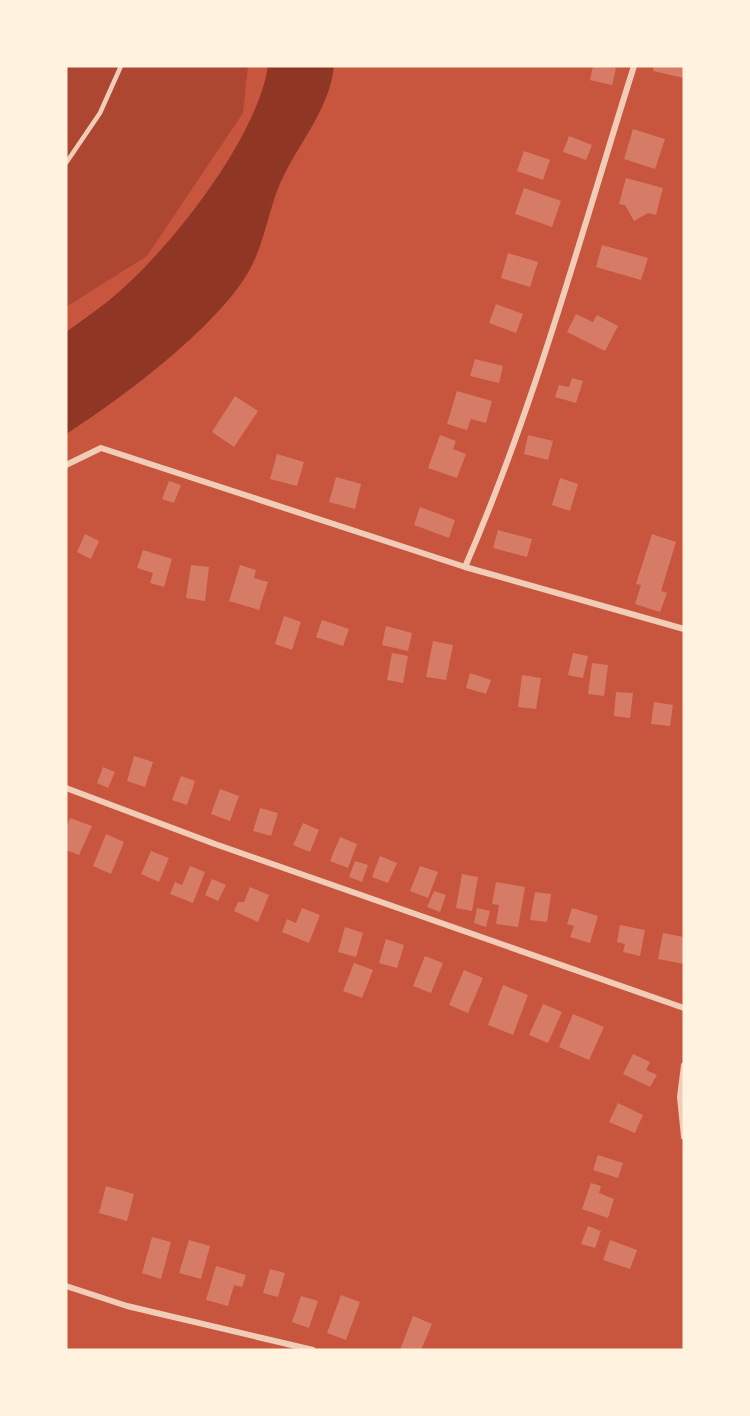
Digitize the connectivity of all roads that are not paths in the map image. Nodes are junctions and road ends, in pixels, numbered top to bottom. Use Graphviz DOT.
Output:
graph roads {
  1 [pos="121,66"];
  2 [pos="634,66"];
  3 [pos="66,163"];
  4 [pos="66,465"];
  5 [pos="465,567"];
  6 [pos="684,628"];
  7 [pos="66,788"];
  8 [pos="684,1008"];
  9 [pos="684,1065"];
  10 [pos="684,1137"];
  11 [pos="66,1286"];
  12 [pos="313,1350"];
  1 -- 3 [label="lane"];
  2 -- 5 [label="street"];
  4 -- 5 [label="street"];
  5 -- 6 [label="street"];
  7 -- 8 [label="street"];
  9 -- 10 [label="street"];
  11 -- 12 [label="street"];
}
